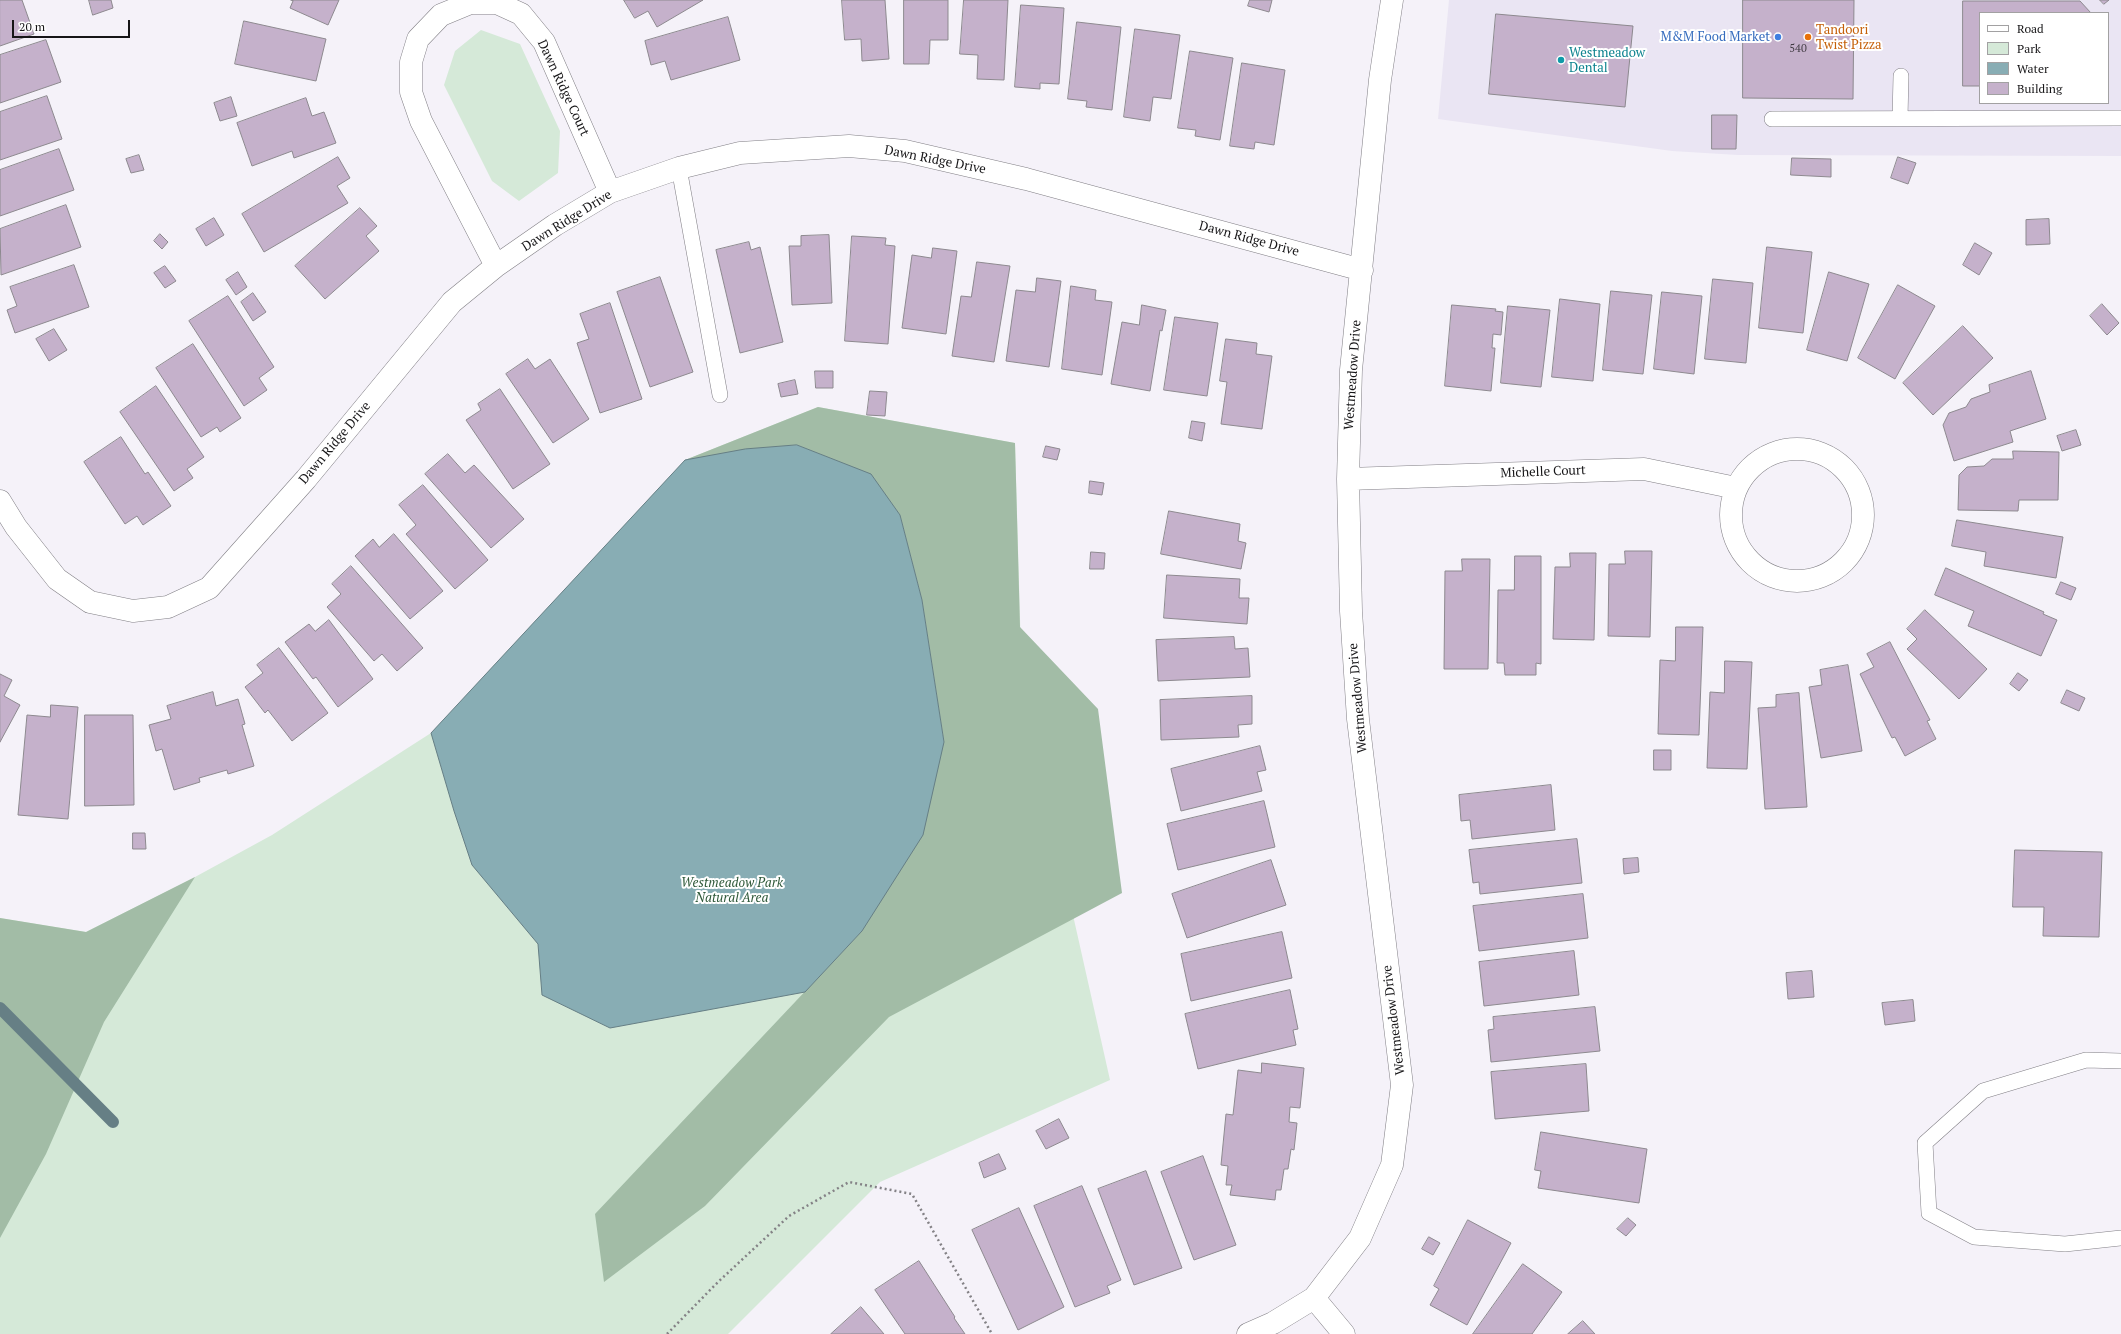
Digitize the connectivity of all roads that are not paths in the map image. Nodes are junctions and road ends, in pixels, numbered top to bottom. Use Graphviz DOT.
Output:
graph roads {
  1 [pos="1392,0"];
  2 [pos="1901,76"];
  3 [pos="1900,118"];
  4 [pos="2121,118"];
  5 [pos="1772,119"];
  6 [pos="679,168"];
  7 [pos="610,192"];
  8 [pos="496,266"];
  9 [pos="1362,270"];
  10 [pos="720,395"];
  11 [pos="1348,478"];
  12 [pos="1736,488"];
  13 [pos="0,501"];
  14 [pos="2121,1061"];
  15 [pos="2121,1238"];
  16 [pos="1314,1298"];
  17 [pos="1248,1334"];
  18 [pos="1344,1334"];
  1 -- 9 [label="street, Westmeadow Drive"];
  2 -- 3 [label="lane"];
  3 -- 4 [label="lane"];
  3 -- 5 [label="lane"];
  6 -- 7 [label="street, Dawn Ridge Drive"];
  6 -- 9 [label="street, Dawn Ridge Drive"];
  6 -- 10 [label="lane"];
  7 -- 8 [label="street, Dawn Ridge Drive"];
  7 -- 8 [label="street, Dawn Ridge Court"];
  8 -- 13 [label="street, Dawn Ridge Drive"];
  9 -- 11 [label="street, Westmeadow Drive"];
  11 -- 12 [label="street, Michelle Court"];
  11 -- 16 [label="street, Westmeadow Drive"];
  12 -- 12 [label="street"];
  14 -- 15 [label="lane"];
  16 -- 17 [label="street, Westmeadow Drive"];
  16 -- 18 [label="street"];
}
